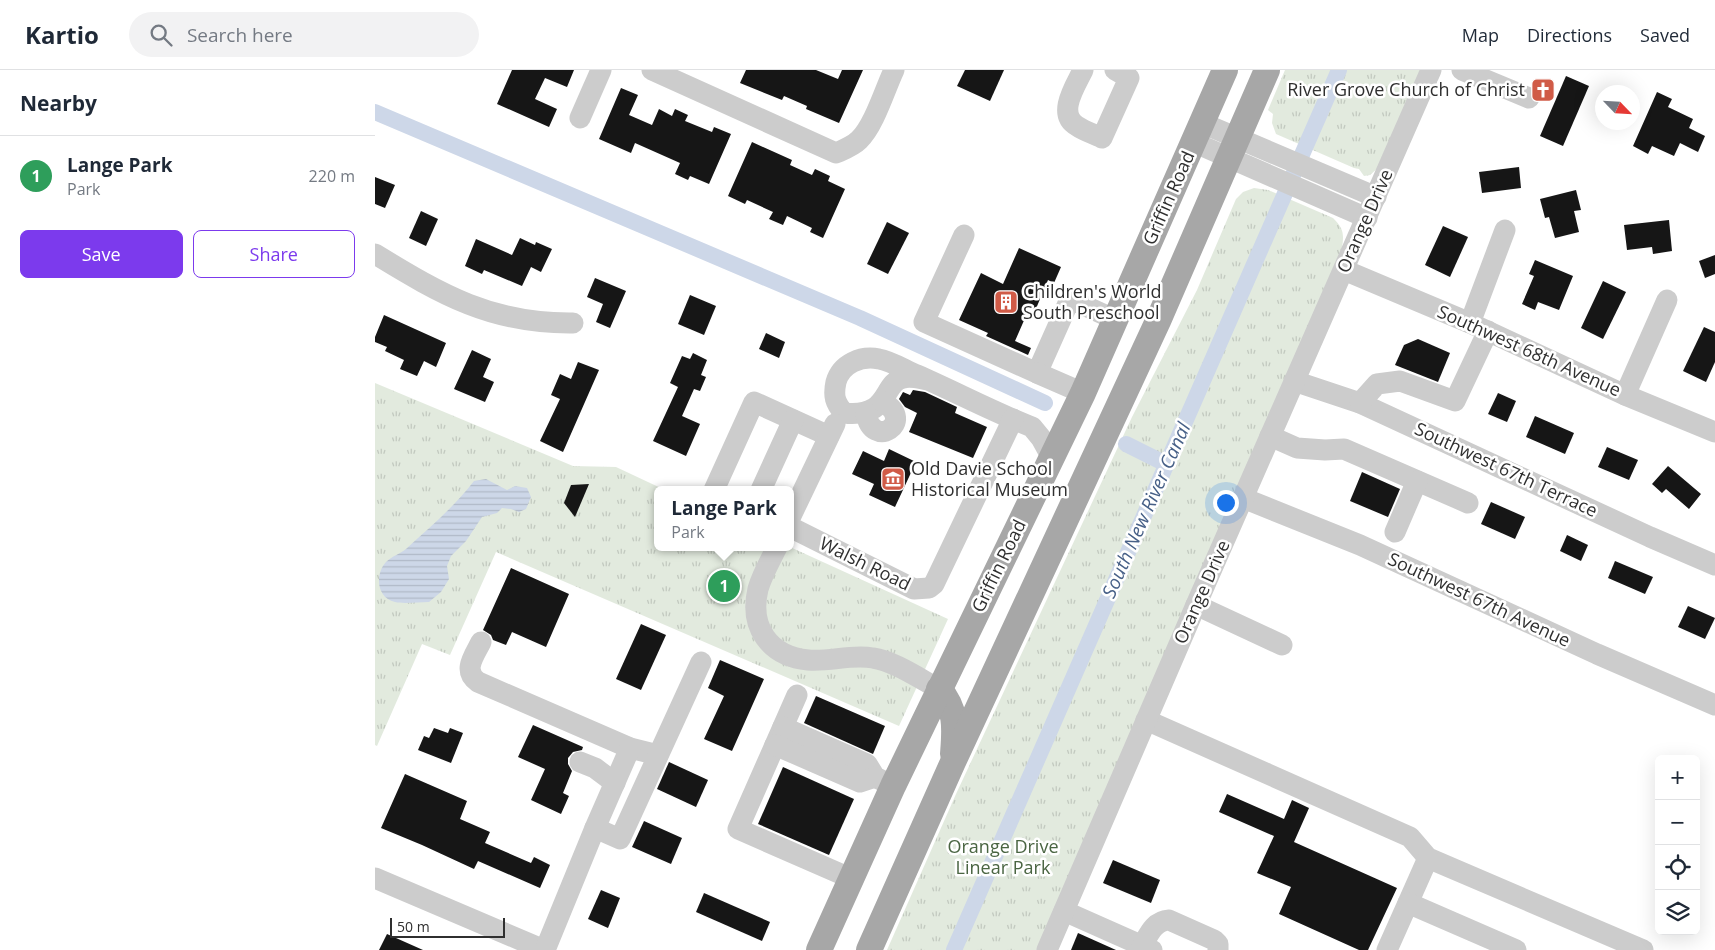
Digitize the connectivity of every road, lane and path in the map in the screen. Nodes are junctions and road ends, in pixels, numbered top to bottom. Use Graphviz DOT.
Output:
graph roads {
  1 [pos="601,70"];
  2 [pos="652,70"];
  3 [pos="894,70"];
  4 [pos="1083,70"];
  5 [pos="1115,70"];
  6 [pos="1225,70"];
  7 [pos="1267,70"];
  8 [pos="1431,70"];
  9 [pos="1462,70"];
  10 [pos="1529,98"];
  11 [pos="581,118"];
  12 [pos="1198,133"];
  13 [pos="1233,148"];
  14 [pos="1376,197"];
  15 [pos="1367,218"];
  16 [pos="1505,230"];
  17 [pos="964,234"];
  18 [pos="375,254"];
  19 [pos="1344,270"];
  20 [pos="1667,300"];
  21 [pos="1116,320"];
  22 [pos="573,323"];
  23 [pos="1479,327"];
  24 [pos="1037,373"];
  25 [pos="928,380"];
  26 [pos="1294,381"];
  27 [pos="1083,393"];
  28 [pos="1625,395"];
  29 [pos="1360,403"];
  30 [pos="844,413"];
  31 [pos="1013,419"];
  32 [pos="793,420"];
  33 [pos="1715,432"];
  34 [pos="829,436"];
  35 [pos="1270,436"];
  36 [pos="1052,458"];
  37 [pos="1417,481"];
  38 [pos="715,486"];
  39 [pos="763,486"];
  40 [pos="1243,498"];
  41 [pos="1031,501"];
  42 [pos="1468,503"];
  43 [pos="794,510"];
  44 [pos="794,529"];
  45 [pos="1395,532"];
  46 [pos="775,551"];
  47 [pos="1049,557"];
  48 [pos="1715,565"];
  49 [pos="1196,605"];
  50 [pos="481,642"];
  51 [pos="1282,646"];
  52 [pos="701,662"];
  53 [pos="939,689"];
  54 [pos="797,695"];
  55 [pos="1715,705"];
  56 [pos="1146,720"];
  57 [pos="779,736"];
  58 [pos="631,748"];
  59 [pos="658,755"];
  60 [pos="580,762"];
  61 [pos="953,762"];
  62 [pos="884,781"];
  63 [pos="614,786"];
  64 [pos="638,800"];
  65 [pos="595,828"];
  66 [pos="1427,858"];
  67 [pos="375,878"];
  68 [pos="850,878"];
  69 [pos="1408,903"];
  70 [pos="1064,911"];
  71 [pos="1147,948"];
  72 [pos="544,950"];
  73 [pos="819,950"];
  74 [pos="869,950"];
  75 [pos="1047,950"];
  76 [pos="1218,950"];
  77 [pos="1387,950"];
  78 [pos="1516,950"];
  79 [pos="1643,950"];
  1 -- 11 [label="street"];
  2 -- 3 [label="street"];
  4 -- 5 [label="street"];
  6 -- 12 [label="main road, Griffin Road"];
  7 -- 13 [label="main road"];
  8 -- 14 [label="street, Orange Drive"];
  9 -- 10 [label="street"];
  12 -- 13 [label="street"];
  12 -- 21 [label="main road, Griffin Road"];
  13 -- 14 [label="street"];
  13 -- 15 [label="street"];
  13 -- 47 [label="main road"];
  14 -- 15 [label="street, Orange Drive"];
  15 -- 19 [label="street, Orange Drive"];
  16 -- 23 [label="street"];
  17 -- 24 [label="street"];
  18 -- 22 [label="street"];
  19 -- 23 [label="street, Southwest 68th Avenue"];
  19 -- 26 [label="street, Orange Drive"];
  20 -- 28 [label="street"];
  21 -- 24 [label="street"];
  21 -- 27 [label="main road, Griffin Road"];
  23 -- 28 [label="street, Southwest 68th Avenue"];
  23 -- 29 [label="street"];
  24 -- 27 [label="street"];
  25 -- 30 [label="street"];
  25 -- 30 [label="street"];
  25 -- 31 [label="street"];
  26 -- 29 [label="street, Southwest 67th Terrace"];
  26 -- 35 [label="street, Orange Drive"];
  27 -- 36 [label="main road, Griffin Road"];
  28 -- 33 [label="street, Southwest 68th Avenue"];
  29 -- 48 [label="street, Southwest 67th Terrace"];
  30 -- 34 [label="street"];
  31 -- 36 [label="street"];
  31 -- 44 [label="street, Walsh Road"];
  32 -- 34 [label="street"];
  32 -- 38 [label="street"];
  32 -- 39 [label="street"];
  34 -- 43 [label="street"];
  35 -- 37 [label="street"];
  35 -- 40 [label="street, Orange Drive"];
  36 -- 41 [label="main road, Griffin Road"];
  37 -- 42 [label="street"];
  37 -- 45 [label="street"];
  40 -- 49 [label="street, Orange Drive"];
  40 -- 55 [label="street, Southwest 67th Avenue"];
  41 -- 47 [label="main road"];
  41 -- 53 [label="main road, Griffin Road"];
  46 -- 53 [label="street"];
  47 -- 61 [label="main road"];
  49 -- 51 [label="street"];
  49 -- 56 [label="street, Orange Drive"];
  50 -- 58 [label="street"];
  52 -- 59 [label="street"];
  53 -- 61 [label="main road"];
  53 -- 62 [label="main road, Griffin Road"];
  54 -- 57 [label="street"];
  56 -- 66 [label="street"];
  56 -- 70 [label="street, Orange Drive"];
  57 -- 62 [label="street"];
  57 -- 68 [label="street"];
  58 -- 59 [label="street"];
  58 -- 63 [label="street"];
  59 -- 64 [label="street"];
  60 -- 63 [label="street"];
  61 -- 74 [label="main road"];
  62 -- 68 [label="main road, Griffin Road"];
  63 -- 64 [label="street"];
  63 -- 65 [label="street"];
  64 -- 65 [label="street"];
  65 -- 72 [label="street"];
  66 -- 69 [label="street"];
  66 -- 79 [label="street"];
  67 -- 72 [label="street"];
  68 -- 73 [label="main road, Griffin Road"];
  69 -- 77 [label="street"];
  69 -- 78 [label="street"];
  70 -- 71 [label="street"];
  70 -- 75 [label="street, Orange Drive"];
  71 -- 76 [label="street"];
}
